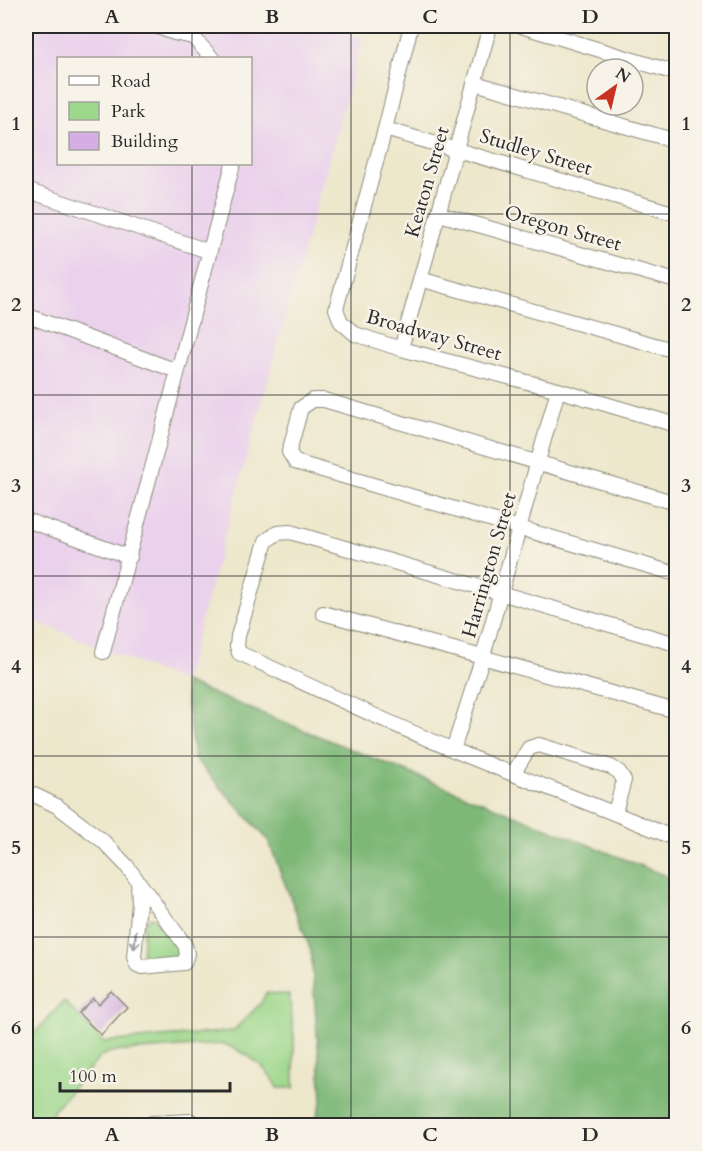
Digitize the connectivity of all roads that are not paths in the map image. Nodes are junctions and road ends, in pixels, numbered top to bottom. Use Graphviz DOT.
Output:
graph roads {
  1 [pos="155,26"];
  2 [pos="411,26"];
  3 [pos="490,26"];
  4 [pos="521,26"];
  5 [pos="191,31"];
  6 [pos="211,57"];
  7 [pos="676,73"];
  8 [pos="476,83"];
  9 [pos="385,129"];
  10 [pos="676,141"];
  11 [pos="457,149"];
  12 [pos="233,165"];
  13 [pos="26,190"];
  14 [pos="439,214"];
  15 [pos="676,214"];
  16 [pos="208,252"];
  17 [pos="420,279"];
  18 [pos="676,281"];
  19 [pos="26,315"];
  20 [pos="401,349"];
  21 [pos="676,351"];
  22 [pos="177,371"];
  23 [pos="558,390"];
  24 [pos="676,425"];
  25 [pos="538,464"];
  26 [pos="676,503"];
  27 [pos="26,520"];
  28 [pos="520,528"];
  29 [pos="130,557"];
  30 [pos="676,574"];
  31 [pos="501,594"];
  32 [pos="323,613"];
  33 [pos="676,644"];
  34 [pos="103,652"];
  35 [pos="483,656"];
  36 [pos="676,711"];
  37 [pos="453,750"];
  38 [pos="513,774"];
  39 [pos="26,791"];
  40 [pos="615,812"];
  41 [pos="676,839"];
  42 [pos="138,882"];
  43 [pos="147,1125"];
  44 [pos="198,1125"];
  1 -- 5 [label="street"];
  2 -- 9 [label="street, Broadway Street"];
  3 -- 8 [label="street, Keaton Street"];
  4 -- 7 [label="street"];
  5 -- 6 [label="street"];
  8 -- 10 [label="street"];
  8 -- 11 [label="street, Keaton Street"];
  9 -- 11 [label="street, Studley Street"];
  9 -- 20 [label="street, Broadway Street"];
  11 -- 14 [label="street, Keaton Street"];
  11 -- 15 [label="street, Studley Street"];
  12 -- 16 [label="street"];
  13 -- 16 [label="street"];
  14 -- 17 [label="street, Keaton Street"];
  14 -- 18 [label="street, Oregon Street"];
  16 -- 22 [label="street"];
  17 -- 20 [label="street, Keaton Street"];
  17 -- 21 [label="street"];
  19 -- 22 [label="street"];
  20 -- 23 [label="street, Broadway Street"];
  22 -- 29 [label="street"];
  23 -- 24 [label="street, Broadway Street"];
  23 -- 25 [label="street, Harrington Street"];
  25 -- 26 [label="street"];
  25 -- 28 [label="street, Harrington Street"];
  25 -- 28 [label="street"];
  27 -- 29 [label="street"];
  28 -- 30 [label="street"];
  28 -- 31 [label="street, Harrington Street"];
  29 -- 34 [label="street"];
  31 -- 33 [label="street"];
  31 -- 35 [label="street, Harrington Street"];
  31 -- 37 [label="street"];
  32 -- 35 [label="street"];
  35 -- 36 [label="street"];
  35 -- 37 [label="street, Harrington Street"];
  37 -- 38 [label="street"];
  38 -- 40 [label="street"];
  38 -- 40 [label="street"];
  39 -- 42 [label="street"];
  40 -- 41 [label="street"];
  42 -- 42 [label="street, one-way"];
  43 -- 44 [label="street"];
}
